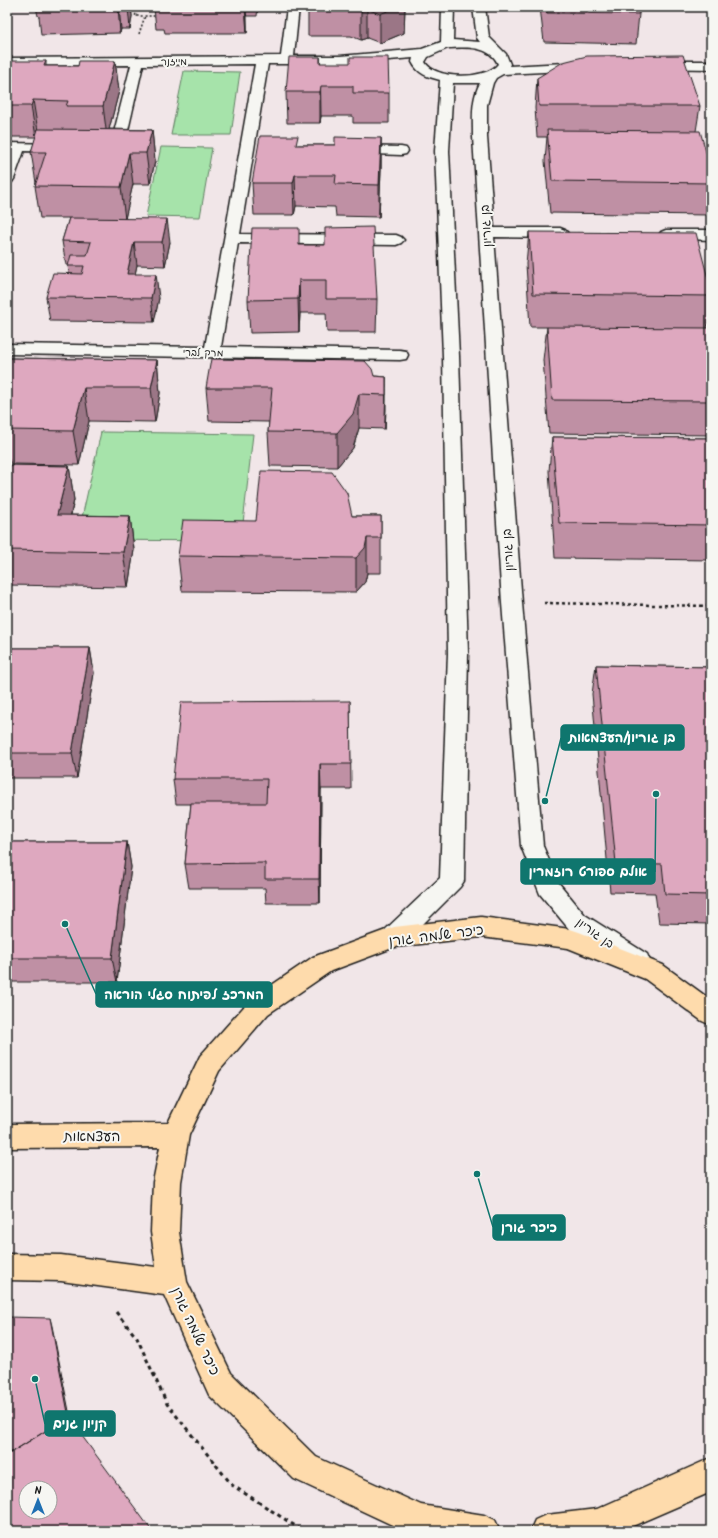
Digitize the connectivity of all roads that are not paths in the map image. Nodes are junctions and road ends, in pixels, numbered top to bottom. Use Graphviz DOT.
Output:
graph roads {
  1 [pos="293,7"];
  2 [pos="448,7"];
  3 [pos="479,7"];
  4 [pos="447,44"];
  5 [pos="497,52"];
  6 [pos="424,53"];
  7 [pos="8,59"];
  8 [pos="262,60"];
  9 [pos="287,60"];
  10 [pos="340,60"];
  11 [pos="138,61"];
  12 [pos="644,65"];
  13 [pos="711,65"];
  14 [pos="426,71"];
  15 [pos="496,73"];
  16 [pos="447,78"];
  17 [pos="12,147"];
  18 [pos="79,148"];
  19 [pos="94,148"];
  20 [pos="247,149"];
  21 [pos="262,149"];
  22 [pos="340,150"];
  23 [pos="402,150"];
  24 [pos="7,179"];
  25 [pos="487,232"];
  26 [pos="572,233"];
  27 [pos="649,234"];
  28 [pos="711,236"];
  29 [pos="232,238"];
  30 [pos="396,240"];
  31 [pos="7,349"];
  32 [pos="212,352"];
  33 [pos="400,355"];
  34 [pos="394,937"];
  35 [pos="654,972"];
  36 [pos="711,1014"];
  37 [pos="176,1135"];
  38 [pos="7,1136"];
  39 [pos="7,1267"];
  40 [pos="174,1283"];
  41 [pos="711,1474"];
  42 [pos="422,1526"];
  43 [pos="597,1528"];
  44 [pos="484,1531"];
  45 [pos="546,1531"];
  1 -- 9 [label="street"];
  2 -- 4 [label="street"];
  3 -- 5 [label="street"];
  4 -- 5 [label="street"];
  4 -- 6 [label="street, מייזנר"];
  5 -- 15 [label="street"];
  5 -- 15 [label="street, מייזנר"];
  6 -- 10 [label="street, מייזנר"];
  6 -- 14 [label="street"];
  7 -- 11 [label="street, מייזנר"];
  8 -- 9 [label="street, מייזנר"];
  8 -- 11 [label="street, מייזנר"];
  8 -- 20 [label="street"];
  9 -- 10 [label="street, מייזנר"];
  10 -- 14 [label="street, מייזנר"];
  11 -- 19 [label="street"];
  12 -- 13 [label="street"];
  14 -- 16 [label="street, מייזנר"];
  15 -- 16 [label="street, מייזנר"];
  15 -- 25 [label="street, בן גוריון"];
  16 -- 34 [label="street"];
  17 -- 18 [label="street"];
  17 -- 24 [label="street"];
  20 -- 21 [label="street"];
  20 -- 29 [label="street"];
  22 -- 23 [label="street"];
  25 -- 26 [label="street"];
  25 -- 35 [label="street, בן גוריון"];
  27 -- 28 [label="street"];
  29 -- 30 [label="street"];
  29 -- 32 [label="street"];
  31 -- 32 [label="street, מרק לברי"];
  32 -- 33 [label="street, מרק לברי"];
  34 -- 35 [label="main road, כיכר שלמה גורן"];
  34 -- 37 [label="main road, כיכר שלמה גורן"];
  35 -- 36 [label="main road, כיכר שלמה גורן"];
  37 -- 38 [label="main road, העצמאות"];
  37 -- 40 [label="main road, כיכר שלמה גורן"];
  39 -- 40 [label="main road"];
  40 -- 42 [label="main road, כיכר שלמה גורן"];
  41 -- 43 [label="main road"];
  42 -- 44 [label="main road, כיכר שלמה גורן"];
  43 -- 45 [label="main road"];
}
